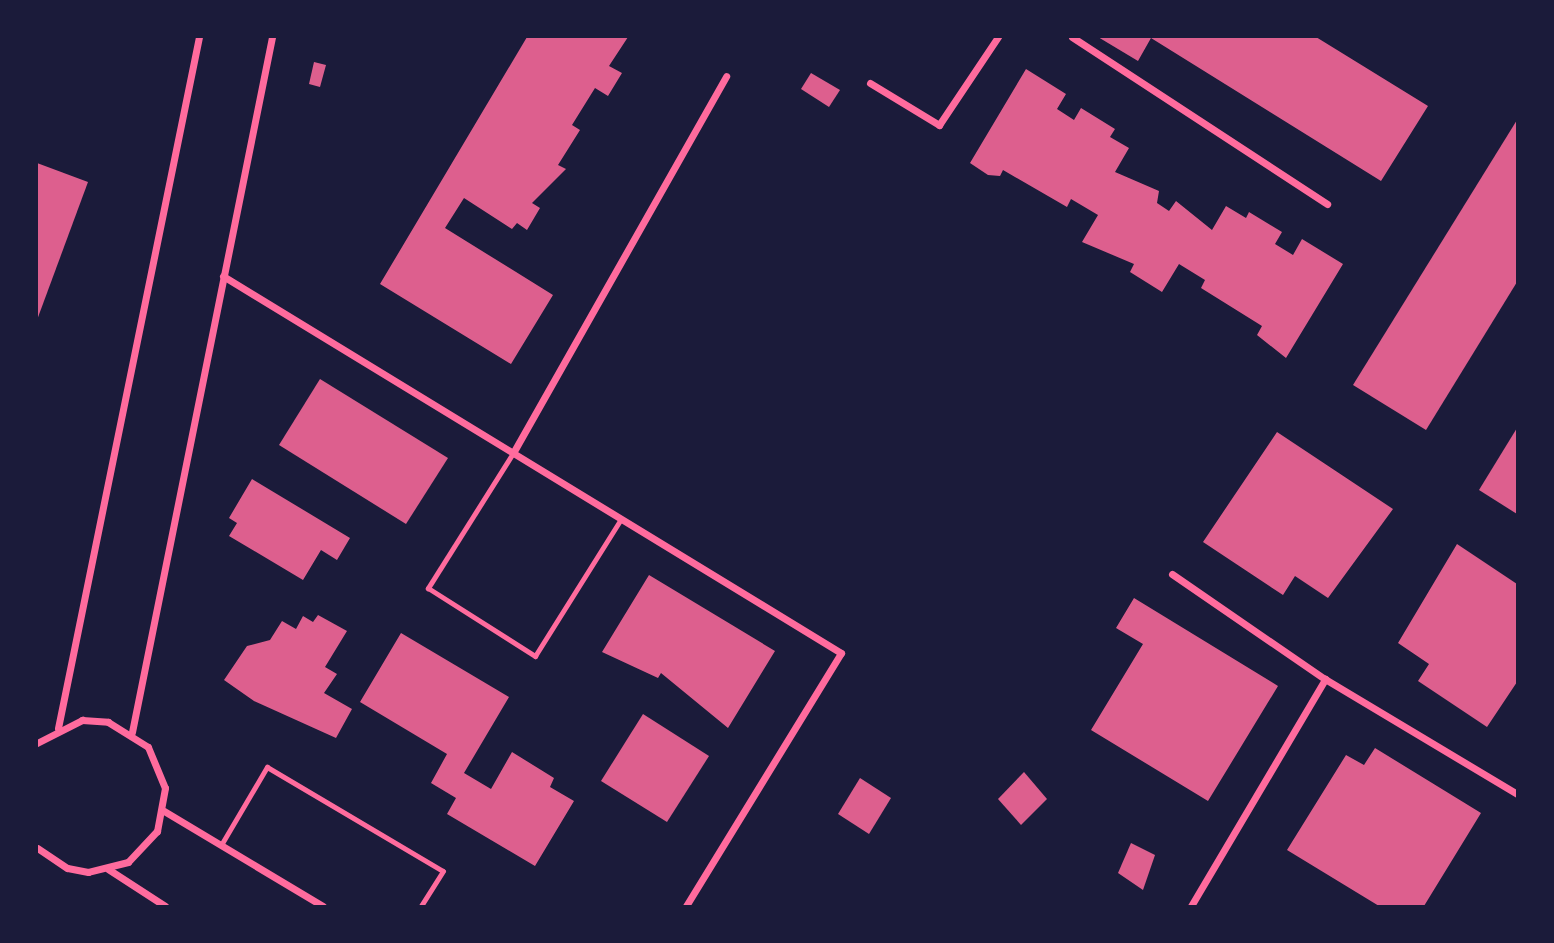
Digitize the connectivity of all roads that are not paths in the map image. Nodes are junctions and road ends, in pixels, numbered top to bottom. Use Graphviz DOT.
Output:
graph roads {
  1 [pos="200,37"];
  2 [pos="272,37"];
  3 [pos="998,37"];
  4 [pos="1072,37"];
  5 [pos="726,76"];
  6 [pos="870,83"];
  7 [pos="1326,204"];
  8 [pos="223,276"];
  9 [pos="513,453"];
  10 [pos="621,519"];
  11 [pos="1171,574"];
  12 [pos="1325,679"];
  13 [pos="58,728"];
  14 [pos="132,732"];
  15 [pos="37,743"];
  16 [pos="1517,794"];
  17 [pos="164,811"];
  18 [pos="221,845"];
  19 [pos="37,848"];
  20 [pos="108,870"];
  21 [pos="165,906"];
  22 [pos="323,906"];
  23 [pos="421,906"];
  24 [pos="686,906"];
  25 [pos="1191,906"];
  1 -- 13 [label="street"];
  2 -- 8 [label="street"];
  3 -- 6 [label="street"];
  4 -- 7 [label="street"];
  5 -- 9 [label="street"];
  8 -- 9 [label="street"];
  8 -- 14 [label="street"];
  9 -- 10 [label="street"];
  9 -- 10 [label="lane"];
  10 -- 24 [label="street"];
  11 -- 12 [label="street"];
  12 -- 16 [label="street"];
  12 -- 25 [label="street"];
  13 -- 14 [label="street"];
  13 -- 15 [label="street"];
  14 -- 17 [label="street"];
  17 -- 18 [label="street"];
  17 -- 20 [label="street"];
  18 -- 22 [label="street"];
  18 -- 23 [label="lane"];
  19 -- 20 [label="street"];
  20 -- 21 [label="street"];
}
